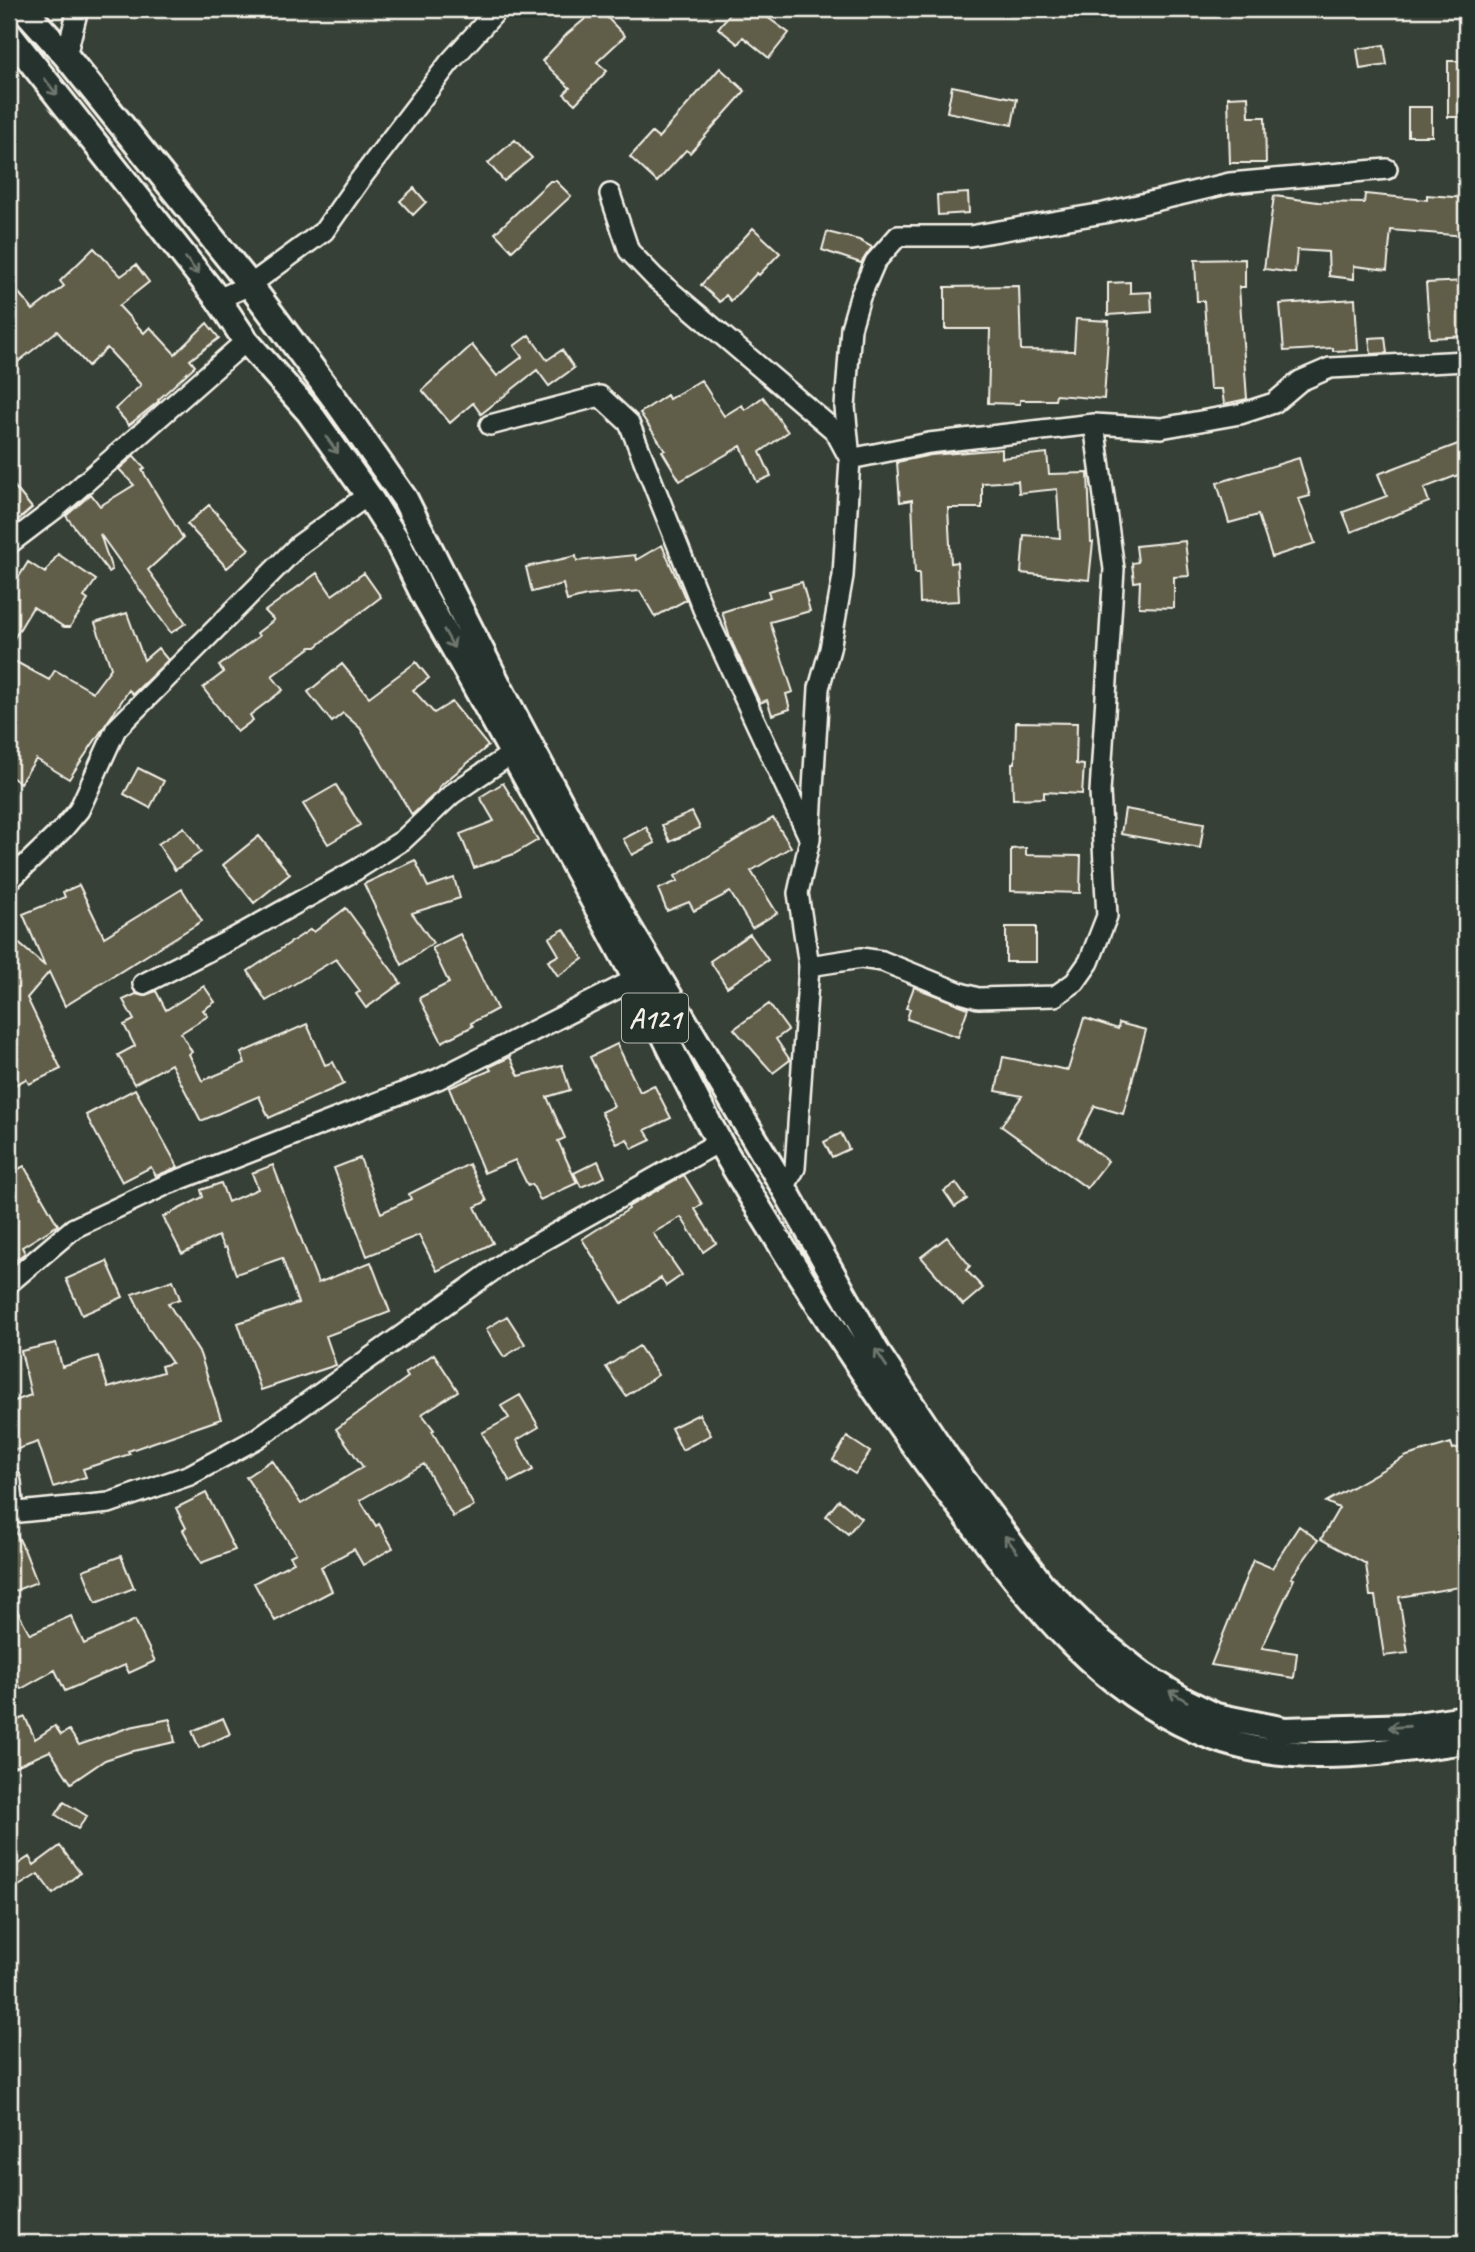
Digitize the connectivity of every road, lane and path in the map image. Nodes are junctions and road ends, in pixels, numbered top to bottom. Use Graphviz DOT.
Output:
graph roads {
  1 [pos="24,9"];
  2 [pos="78,9"];
  3 [pos="498,9"];
  4 [pos="9,34"];
  5 [pos="66,56"];
  6 [pos="1387,169"];
  7 [pos="610,194"];
  8 [pos="250,285"];
  9 [pos="218,299"];
  10 [pos="246,341"];
  11 [pos="1466,361"];
  12 [pos="1094,424"];
  13 [pos="490,425"];
  14 [pos="850,460"];
  15 [pos="368,495"];
  16 [pos="9,544"];
  17 [pos="513,753"];
  18 [pos="810,839"];
  19 [pos="9,881"];
  20 [pos="809,965"];
  21 [pos="636,979"];
  22 [pos="143,984"];
  23 [pos="719,1142"];
  24 [pos="783,1188"];
  25 [pos="9,1283"];
  26 [pos="9,1476"];
  27 [pos="11,1513"];
  28 [pos="1466,1718"];
  29 [pos="1466,1741"];
  1 -- 5 [label="main road, A121"];
  2 -- 5 [label="street"];
  3 -- 8 [label="street"];
  4 -- 9 [label="main road, A121, one-way"];
  5 -- 8 [label="main road, A121"];
  6 -- 14 [label="street"];
  7 -- 14 [label="street"];
  8 -- 9 [label="street"];
  8 -- 24 [label="main road, A121"];
  9 -- 10 [label="main road, A121"];
  10 -- 15 [label="main road, A121, one-way"];
  10 -- 16 [label="street"];
  11 -- 12 [label="street"];
  12 -- 14 [label="street"];
  12 -- 20 [label="street"];
  13 -- 18 [label="street"];
  14 -- 18 [label="street"];
  15 -- 17 [label="main road, A121, one-way"];
  15 -- 19 [label="street"];
  17 -- 21 [label="main road, A121"];
  17 -- 22 [label="street"];
  18 -- 20 [label="street"];
  20 -- 24 [label="street"];
  21 -- 23 [label="main road, A121"];
  21 -- 25 [label="street"];
  23 -- 27 [label="street"];
  23 -- 29 [label="main road, A121"];
  28 -- 24 [label="main road, A121, one-way"];
  26 -- 27 [label="street"];
}
